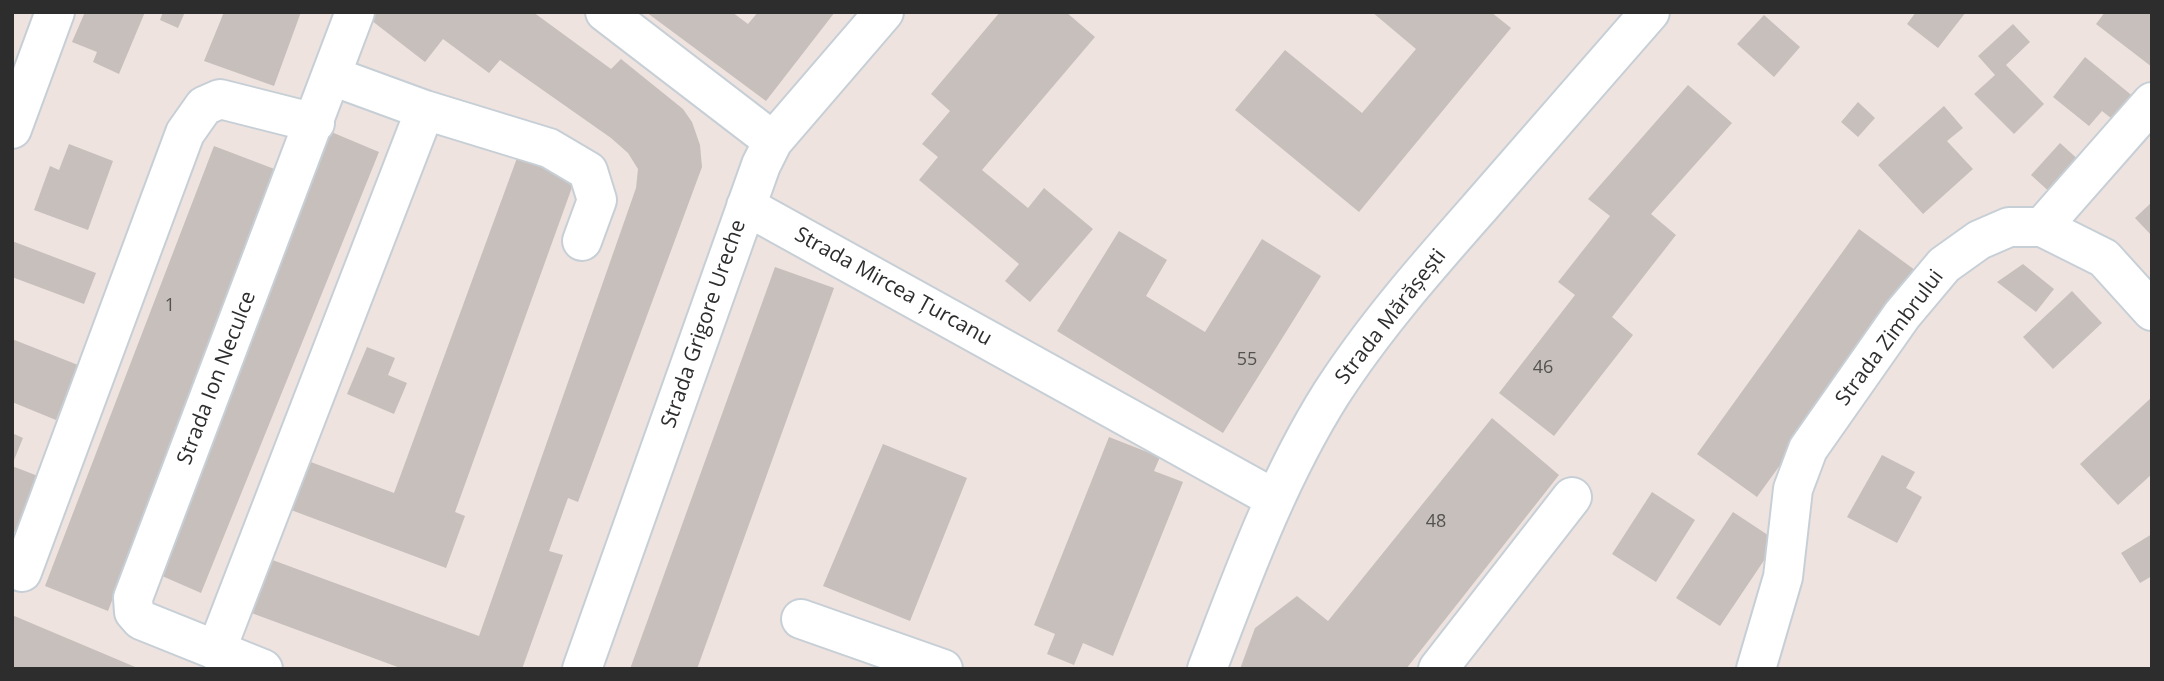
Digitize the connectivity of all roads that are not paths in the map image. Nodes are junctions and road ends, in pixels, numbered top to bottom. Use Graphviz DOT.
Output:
graph roads {
  1 [pos="55,12"];
  2 [pos="355,12"];
  3 [pos="605,12"];
  4 [pos="884,12"];
  5 [pos="1650,12"];
  6 [pos="332,76"];
  7 [pos="2152,102"];
  8 [pos="425,110"];
  9 [pos="315,123"];
  10 [pos="12,129"];
  11 [pos="773,141"];
  12 [pos="746,205"];
  13 [pos="2042,227"];
  14 [pos="582,241"];
  15 [pos="2152,311"];
  16 [pos="1572,497"];
  17 [pos="1275,499"];
  18 [pos="22,572"];
  19 [pos="801,619"];
  20 [pos="216,650"];
  21 [pos="263,669"];
  22 [pos="582,669"];
  23 [pos="943,669"];
  24 [pos="1207,669"];
  25 [pos="1438,669"];
  26 [pos="1756,669"];
  1 -- 10 [label="street"];
  2 -- 6 [label="street, Strada Ion Neculce"];
  3 -- 11 [label="street"];
  4 -- 11 [label="street, Strada Grigore Ureche"];
  5 -- 17 [label="street, Strada Mărășești"];
  6 -- 8 [label="street"];
  6 -- 9 [label="street, Strada Ion Neculce"];
  7 -- 13 [label="street"];
  8 -- 14 [label="street"];
  8 -- 20 [label="street"];
  9 -- 18 [label="street"];
  9 -- 20 [label="street, Strada Ion Neculce"];
  11 -- 12 [label="street, Strada Grigore Ureche"];
  12 -- 17 [label="street, Strada Mircea Țurcanu"];
  12 -- 22 [label="street, Strada Grigore Ureche"];
  13 -- 15 [label="street"];
  13 -- 26 [label="street, Strada Zimbrului"];
  16 -- 25 [label="street"];
  17 -- 24 [label="street, Strada Mărășești"];
  19 -- 23 [label="street"];
  20 -- 21 [label="street, Strada Ion Neculce"];
}
